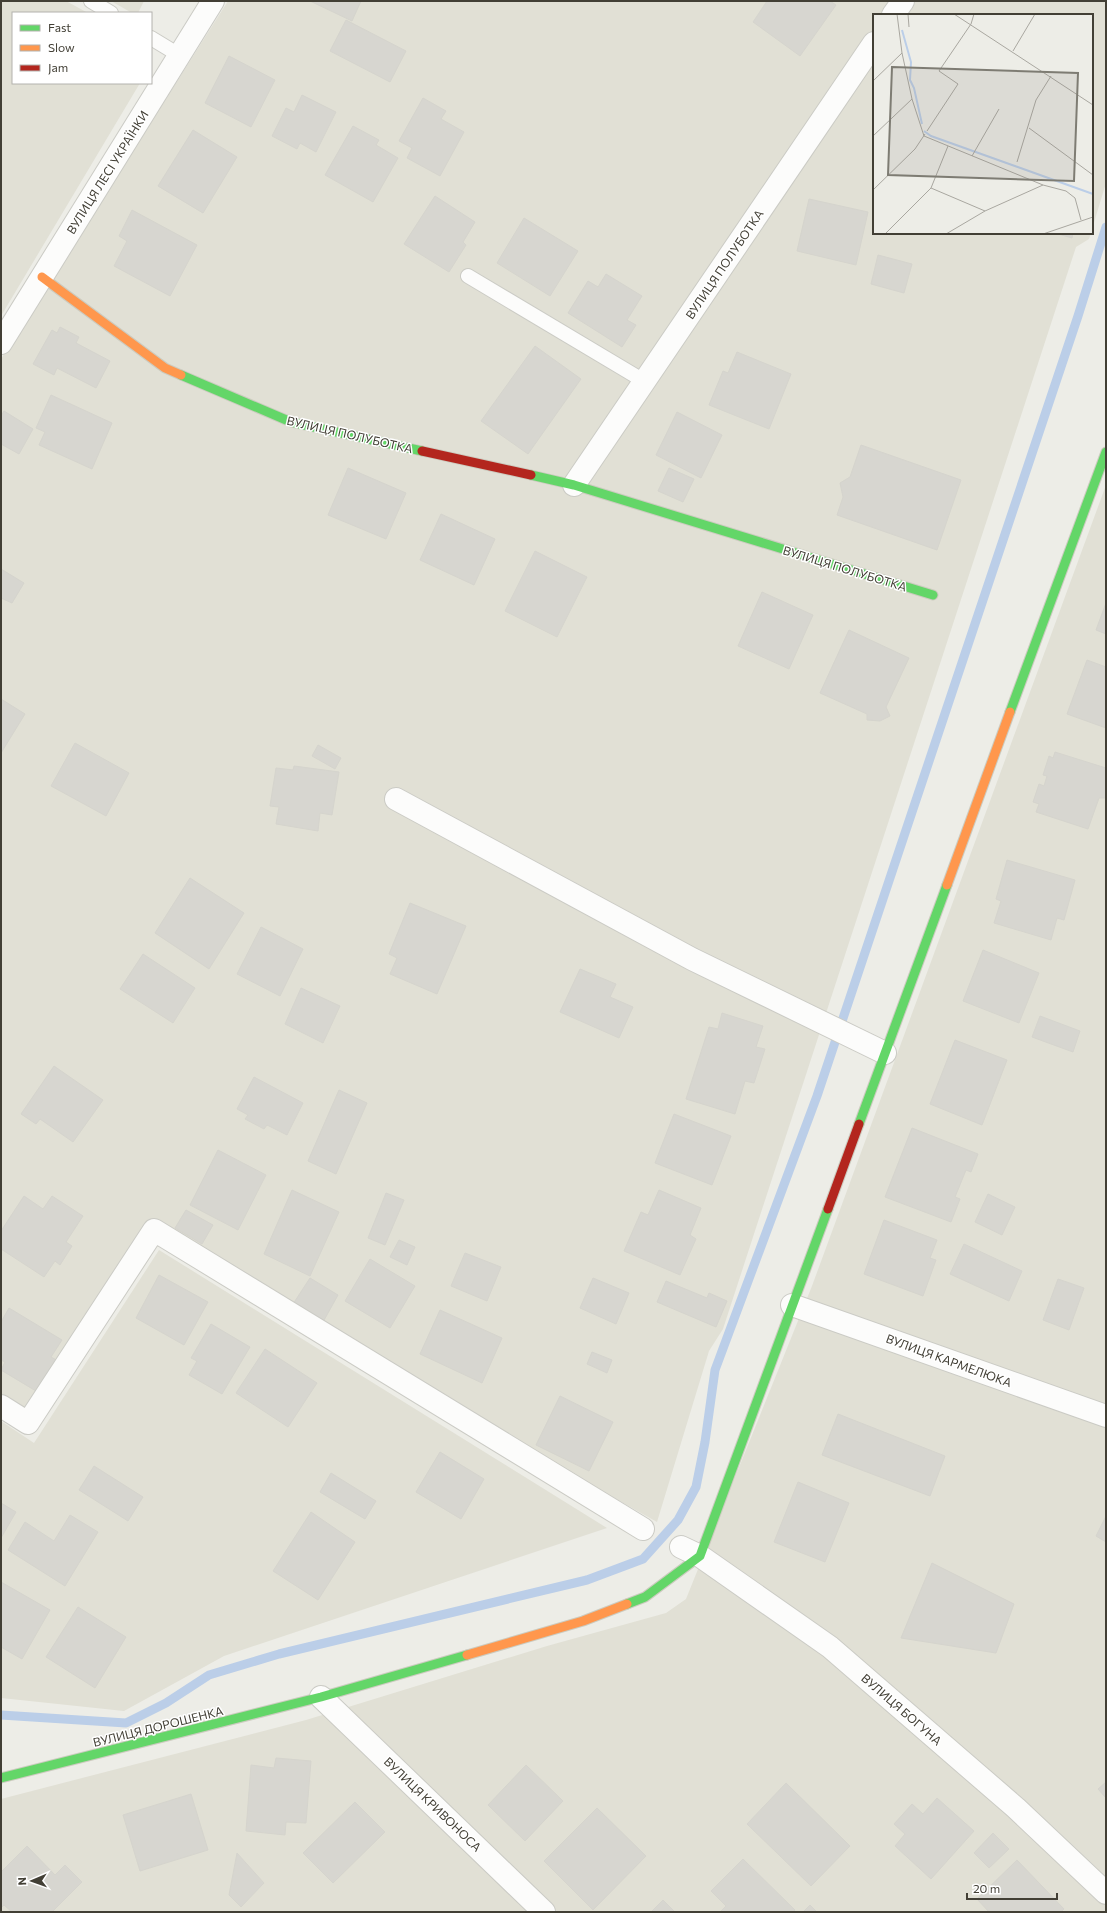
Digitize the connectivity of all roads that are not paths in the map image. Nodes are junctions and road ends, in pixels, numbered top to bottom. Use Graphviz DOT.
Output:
graph roads {
  1 [pos="91,1"];
  2 [pos="213,1"];
  3 [pos="903,1"];
  4 [pos="109,12"];
  5 [pos="894,14"];
  6 [pos="152,39"];
  7 [pos="873,44"];
  8 [pos="179,55"];
  9 [pos="468,276"];
  10 [pos="42,277"];
  11 [pos="1,343"];
  12 [pos="644,382"];
  13 [pos="1106,452"];
  14 [pos="574,485"];
  15 [pos="933,594"];
  16 [pos="396,799"];
  17 [pos="885,1053"];
  18 [pos="792,1305"];
  19 [pos="1,1406"];
  20 [pos="1106,1416"];
  21 [pos="643,1529"];
  22 [pos="690,1552"];
  23 [pos="321,1697"];
  24 [pos="1,1778"];
  25 [pos="1106,1893"];
  26 [pos="544,1912"];
  1 -- 4 [label="lane"];
  2 -- 8 [label="street, ВУЛИЦЯ ЛЕСІ УКРАЇНКИ"];
  3 -- 5 [label="street"];
  6 -- 8 [label="lane"];
  7 -- 12 [label="street, ВУЛИЦЯ ПОЛУБОТКА"];
  8 -- 10 [label="street, ВУЛИЦЯ ЛЕСІ УКРАЇНКИ"];
  9 -- 12 [label="lane"];
  10 -- 11 [label="street, ВУЛИЦЯ ЛЕСІ УКРАЇНКИ"];
  10 -- 14 [label="street, ВУЛИЦЯ ПОЛУБОТКА"];
  12 -- 14 [label="street, ВУЛИЦЯ ПОЛУБОТКА"];
  13 -- 17 [label="street"];
  14 -- 15 [label="street, ВУЛИЦЯ ПОЛУБОТКА"];
  16 -- 17 [label="street"];
  17 -- 18 [label="street"];
  18 -- 20 [label="street, ВУЛИЦЯ КАРМЕЛЮКА"];
  18 -- 22 [label="street"];
  19 -- 21 [label="street"];
  22 -- 23 [label="street, ВУЛИЦЯ ДОРОШЕНКА"];
  22 -- 25 [label="street, ВУЛИЦЯ БОГУНА"];
  23 -- 24 [label="street, ВУЛИЦЯ ДОРОШЕНКА"];
  23 -- 26 [label="street, ВУЛИЦЯ КРИВОНОСА"];
}
